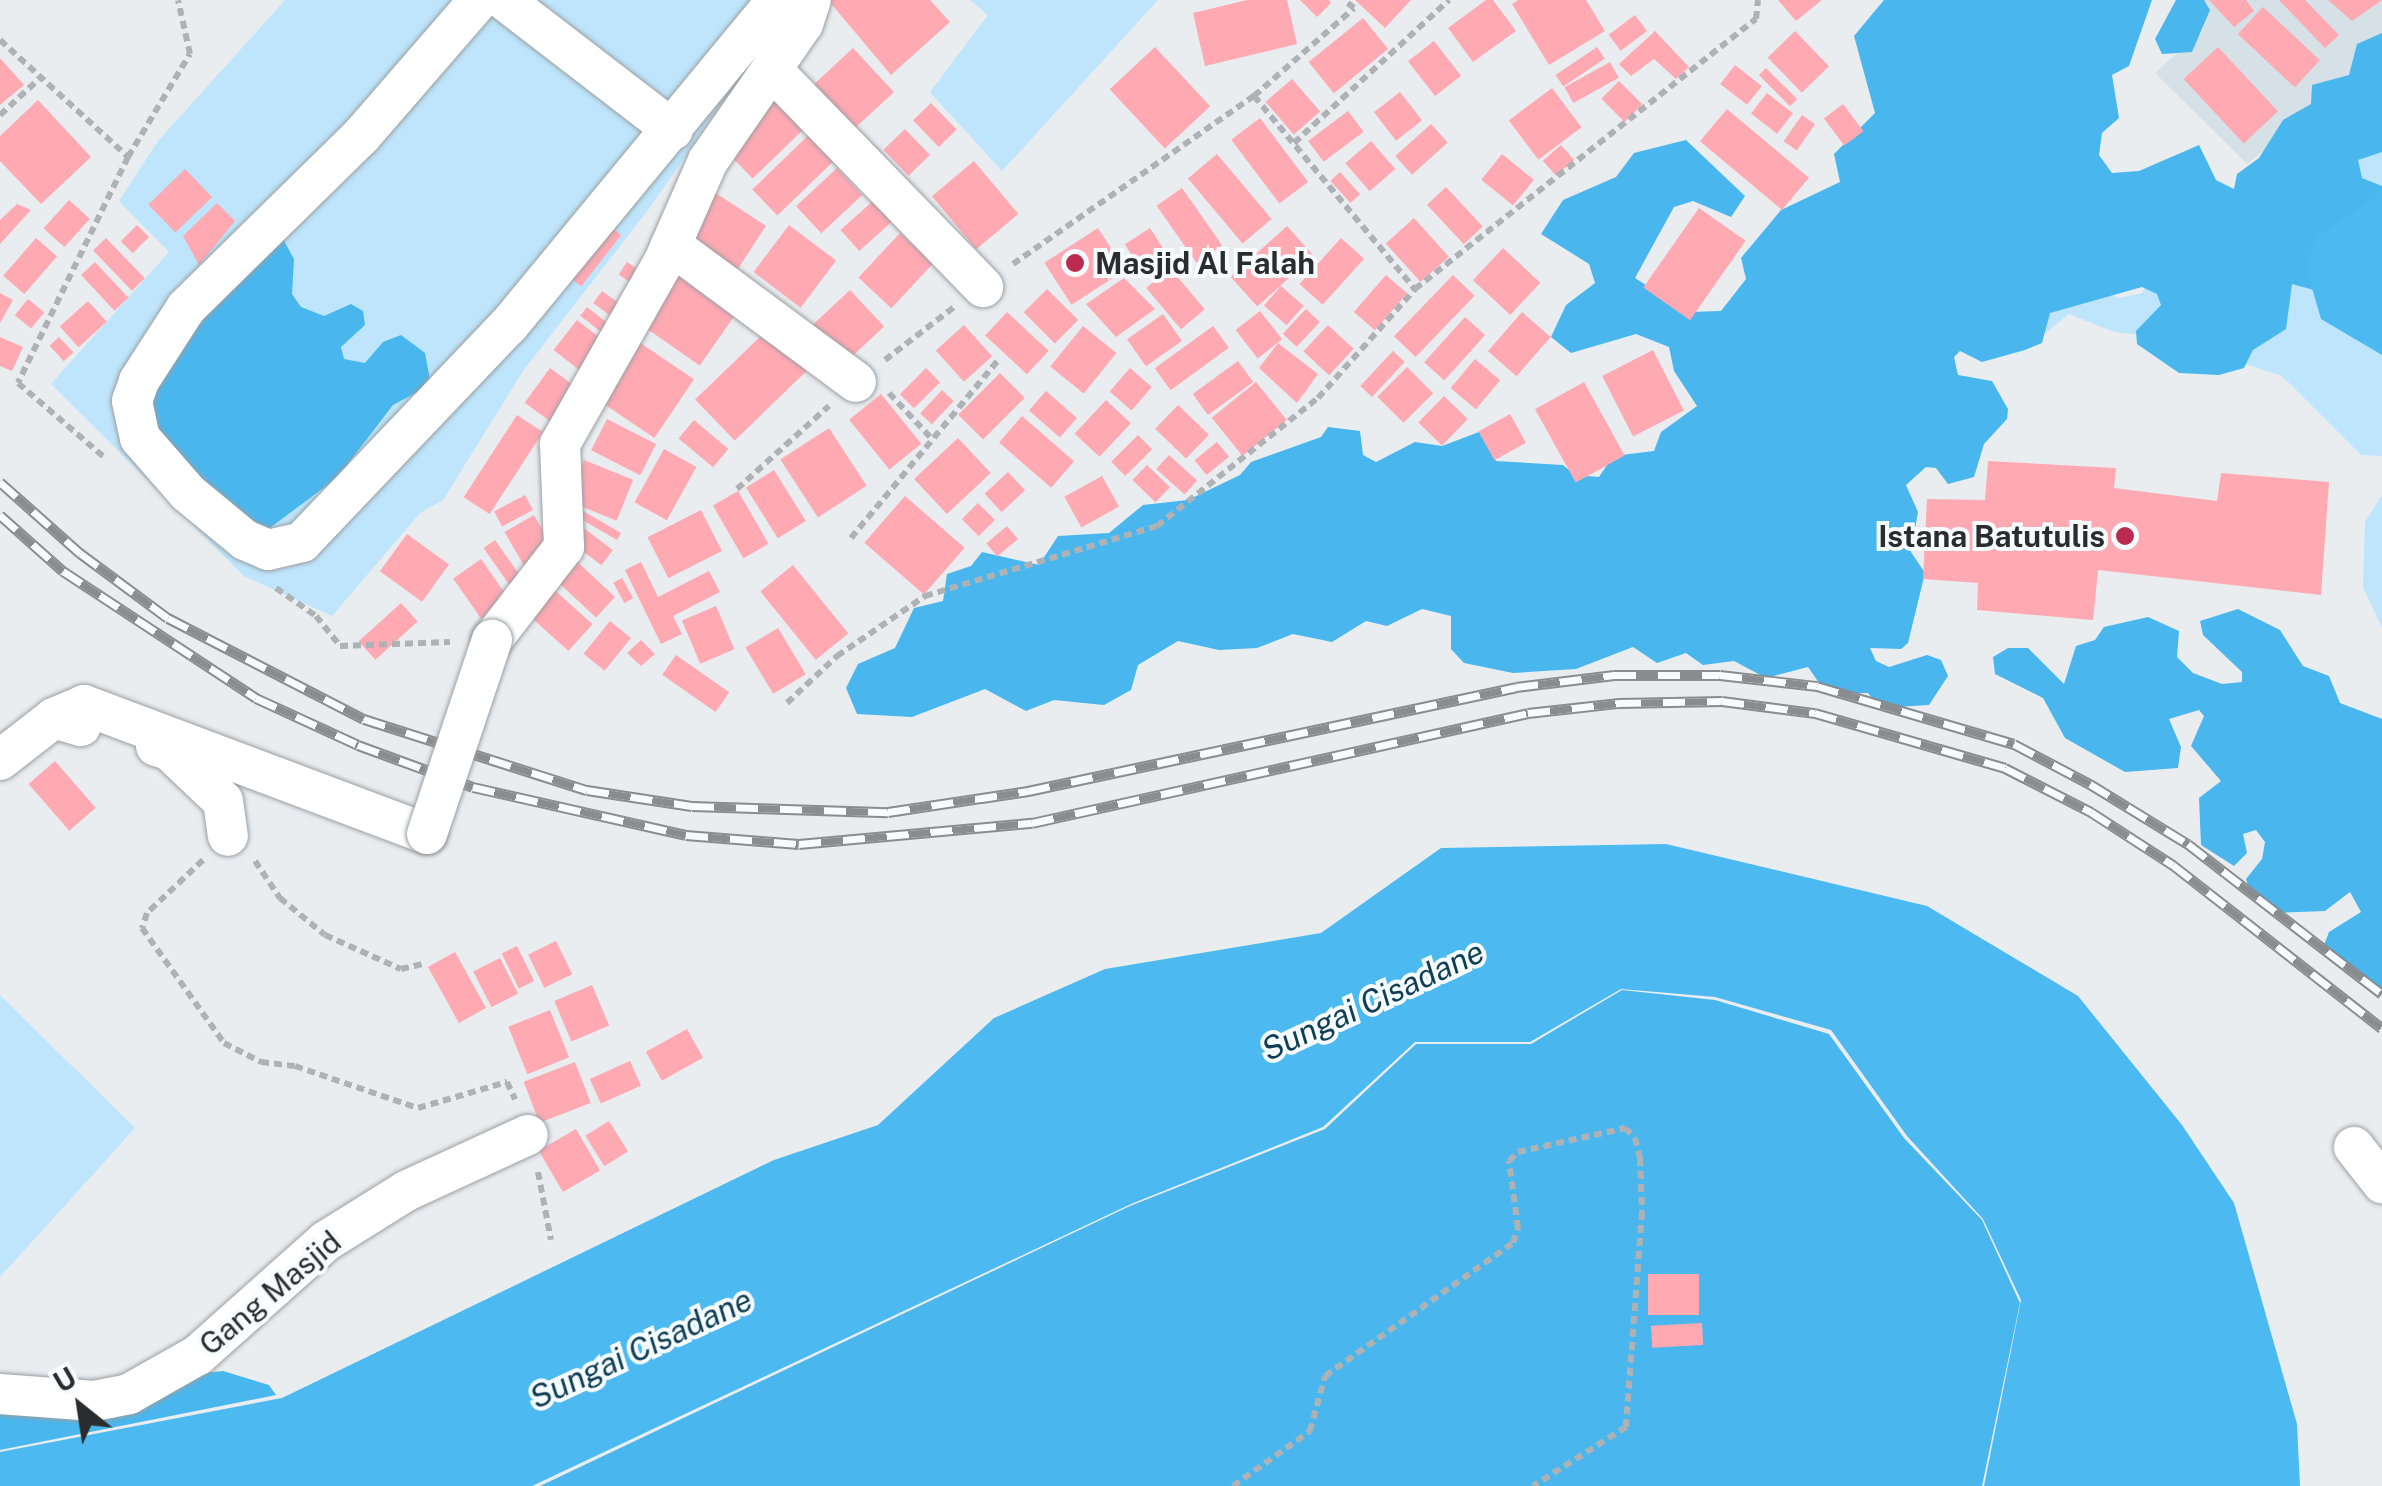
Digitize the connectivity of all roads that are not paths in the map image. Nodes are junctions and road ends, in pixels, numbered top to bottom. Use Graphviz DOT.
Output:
graph roads {
  1 [pos="478,0"];
  2 [pos="504,0"];
  3 [pos="776,0"];
  4 [pos="811,0"];
  5 [pos="772,70"];
  6 [pos="673,130"];
  7 [pos="672,245"];
  8 [pos="983,287"];
  9 [pos="869,384"];
  10 [pos="54,718"];
  11 [pos="0,760"];
  12 [pos="228,836"];
  13 [pos="528,1135"];
  14 [pos="2354,1148"];
  15 [pos="2382,1183"];
  16 [pos="0,1394"];
  1 -- 6 [label="street"];
  2 -- 6 [label="street"];
  3 -- 6 [label="street"];
  4 -- 5 [label="street"];
  5 -- 7 [label="street"];
  5 -- 8 [label="street"];
  7 -- 9 [label="street"];
  7 -- 10 [label="street, bridge"];
  10 -- 11 [label="street"];
  10 -- 12 [label="street"];
  13 -- 16 [label="street, Gang Masjid"];
  14 -- 15 [label="street"];
}
